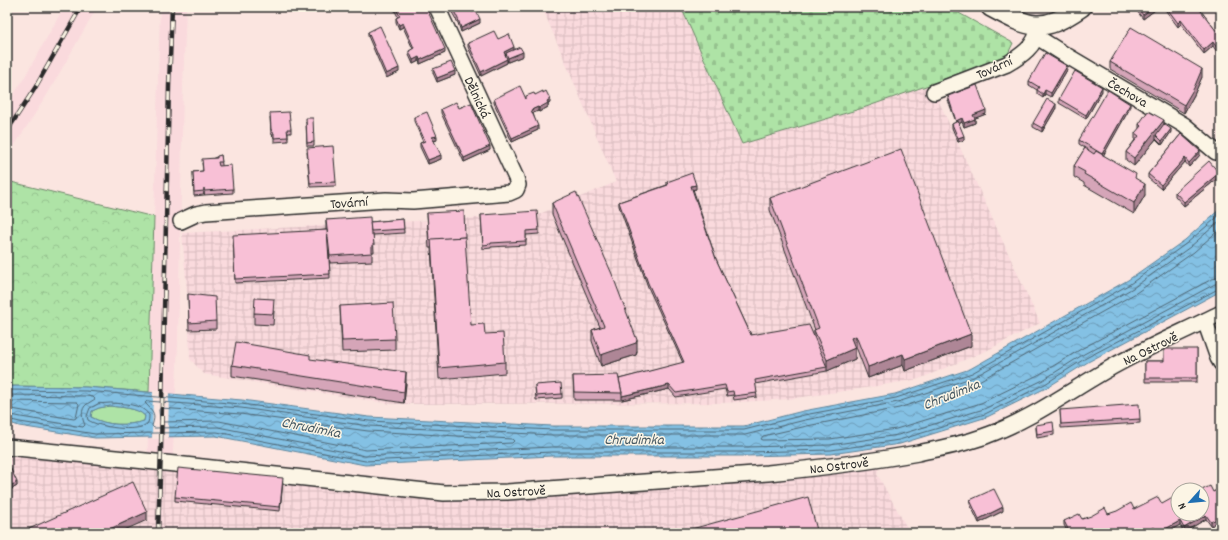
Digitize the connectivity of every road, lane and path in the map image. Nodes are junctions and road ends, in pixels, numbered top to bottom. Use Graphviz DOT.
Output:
graph roads {
  1 [pos="437,7"];
  2 [pos="991,7"];
  3 [pos="1081,7"];
  4 [pos="1038,31"];
  5 [pos="934,92"];
  6 [pos="1216,152"];
  7 [pos="518,188"];
  8 [pos="181,221"];
  9 [pos="1221,313"];
  10 [pos="1205,321"];
  11 [pos="1221,363"];
  12 [pos="7,447"];
  1 -- 7 [label="street, Dělnická"];
  2 -- 4 [label="street"];
  3 -- 4 [label="street"];
  4 -- 5 [label="street, Tovární"];
  4 -- 6 [label="street, Čechova"];
  7 -- 8 [label="street, Tovární"];
  9 -- 10 [label="street, Na Ostrově"];
  10 -- 11 [label="street"];
  10 -- 12 [label="street, Na Ostrově"];
}
